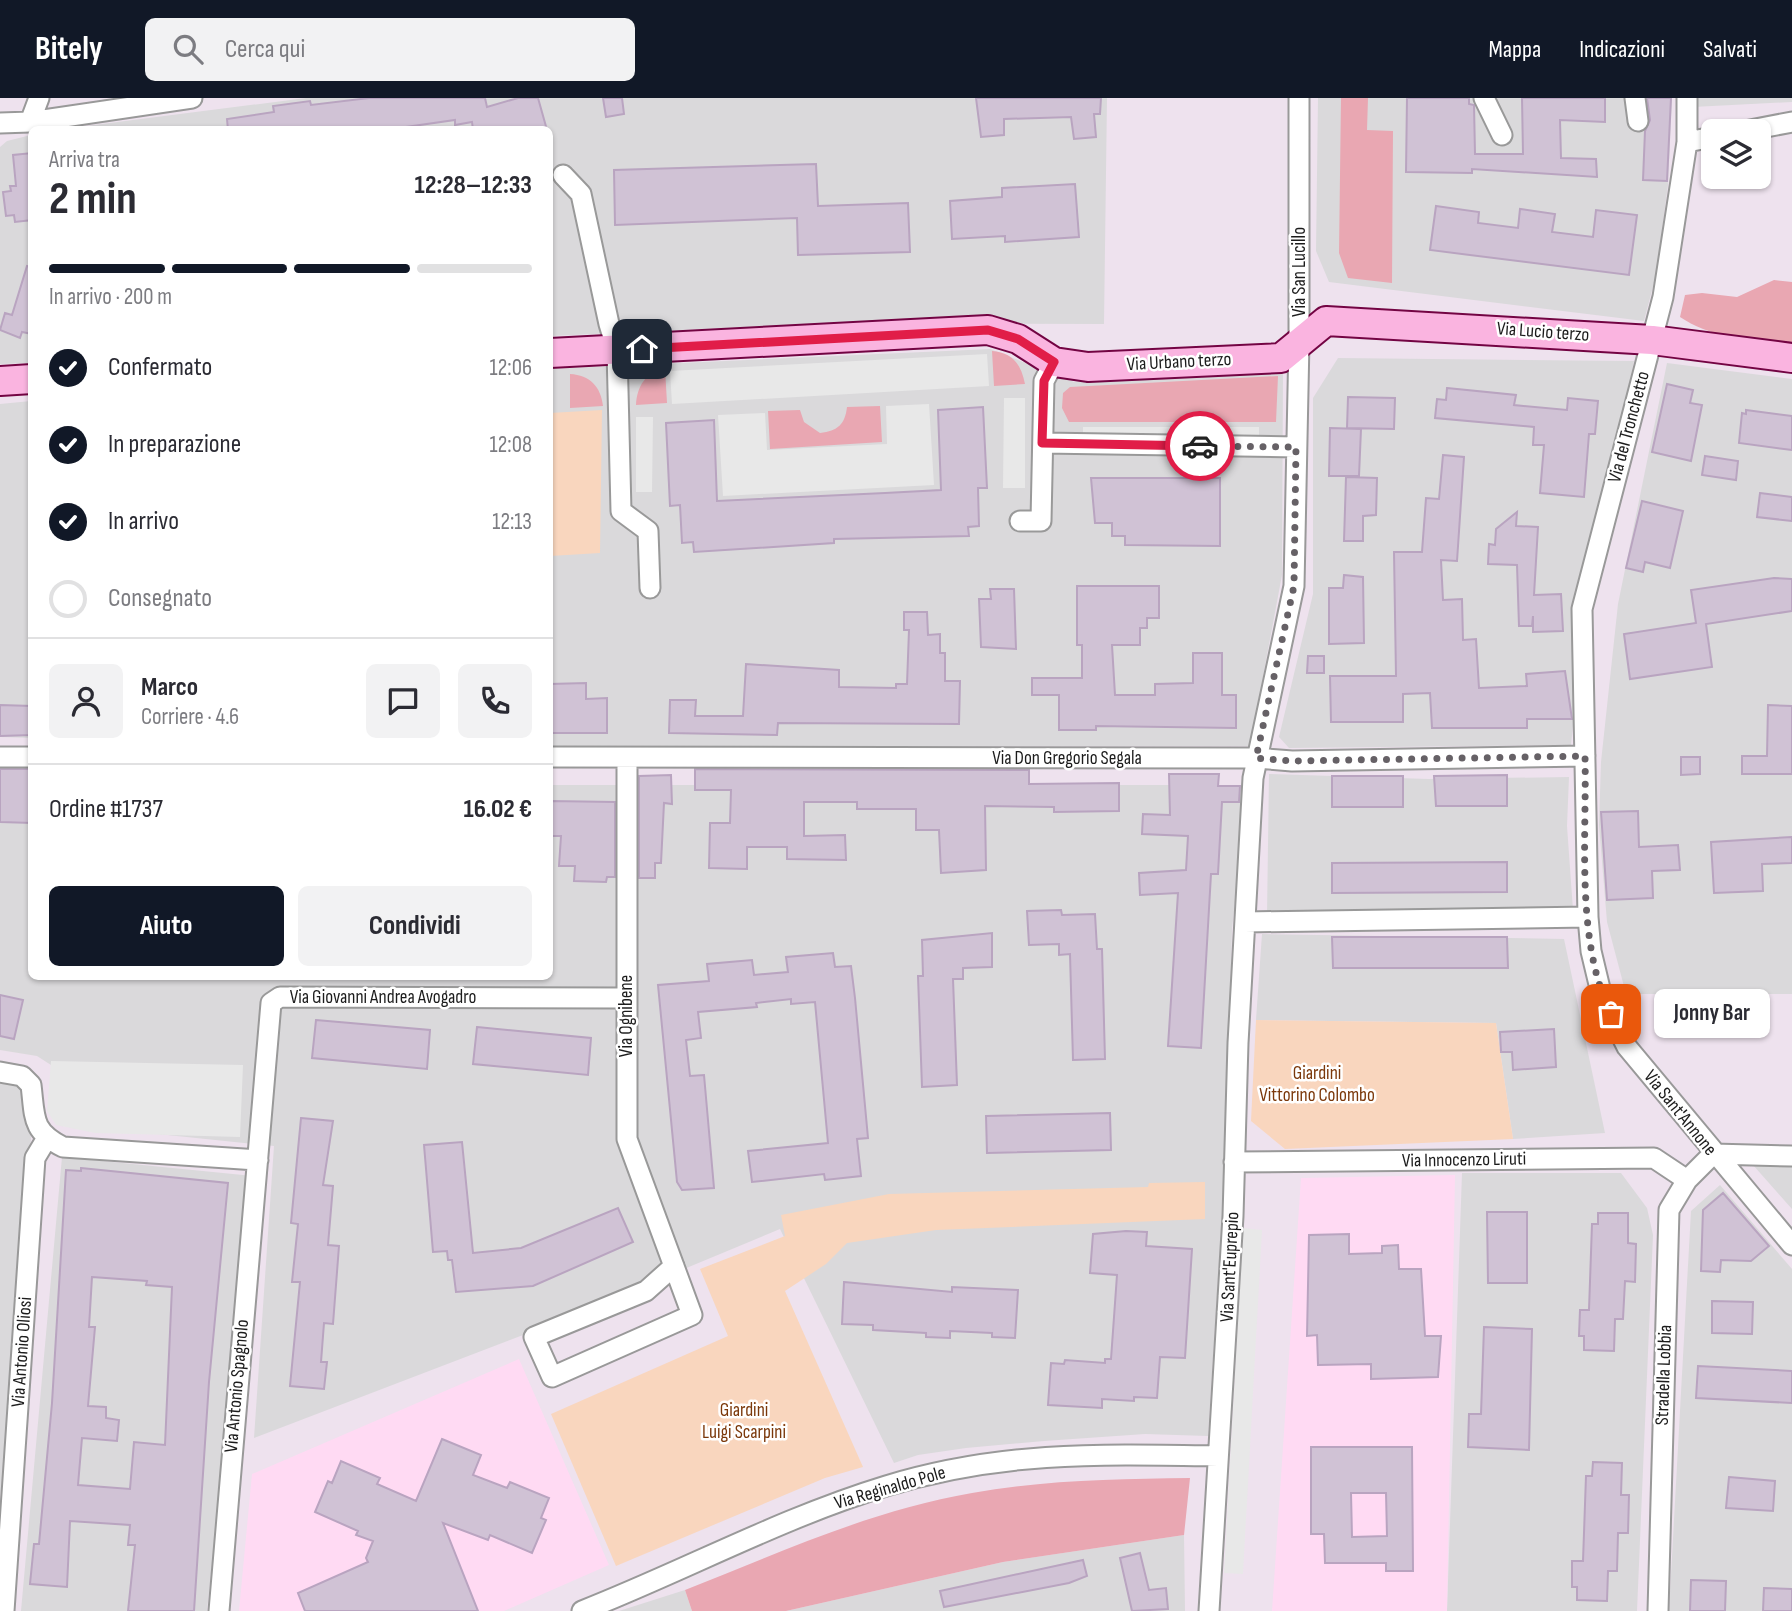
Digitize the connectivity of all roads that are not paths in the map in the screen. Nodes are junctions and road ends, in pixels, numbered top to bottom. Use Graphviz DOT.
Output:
graph roads {
  1 [pos="39,98"];
  2 [pos="192,98"];
  3 [pos="1299,98"];
  4 [pos="1484,98"];
  5 [pos="1635,98"];
  6 [pos="1687,98"];
  7 [pos="1638,121"];
  8 [pos="30,122"];
  9 [pos="1792,122"];
  10 [pos="0,123"];
  11 [pos="1771,126"];
  12 [pos="1502,135"];
  13 [pos="1701,139"];
  14 [pos="1687,142"];
  15 [pos="563,175"];
  16 [pos="1652,340"];
  17 [pos="1299,341"];
  18 [pos="617,350"];
  19 [pos="553,353"];
  20 [pos="1792,358"];
  21 [pos="1054,362"];
  22 [pos="28,379"];
  23 [pos="0,382"];
  24 [pos="1042,443"];
  25 [pos="1296,447"];
  26 [pos="1020,521"];
  27 [pos="650,588"];
  28 [pos="1585,756"];
  29 [pos="0,757"];
  30 [pos="28,757"];
  31 [pos="553,758"];
  32 [pos="627,758"];
  33 [pos="1256,758"];
  34 [pos="1588,917"];
  35 [pos="1245,922"];
  36 [pos="625,998"];
  37 [pos="0,1072"];
  38 [pos="47,1139"];
  39 [pos="1713,1154"];
  40 [pos="1792,1156"];
  41 [pos="258,1160"];
  42 [pos="1234,1162"];
  43 [pos="1687,1180"];
  44 [pos="1792,1245"];
  45 [pos="674,1266"];
  46 [pos="1218,1456"];
  47 [pos="4,1611"];
  48 [pos="219,1611"];
  49 [pos="582,1611"];
  50 [pos="1209,1611"];
  51 [pos="1658,1611"];
  1 -- 8 [label="street"];
  2 -- 8 [label="street"];
  3 -- 17 [label="street, Via San Lucillo"];
  4 -- 12 [label="street"];
  5 -- 7 [label="street"];
  6 -- 14 [label="street, Via del Tronchetto"];
  8 -- 10 [label="street"];
  9 -- 11 [label="street"];
  13 -- 14 [label="street"];
  14 -- 16 [label="street, Via del Tronchetto"];
  15 -- 18 [label="street"];
  16 -- 17 [label="street, Via Lucio terzo"];
  16 -- 20 [label="street, Via Lucio terzo"];
  16 -- 28 [label="street, Via del Tronchetto"];
  17 -- 21 [label="street, Via Urbano terzo"];
  17 -- 25 [label="street, Via San Lucillo"];
  18 -- 19 [label="street, Via Urbano terzo"];
  18 -- 21 [label="street, Via Urbano terzo"];
  18 -- 27 [label="street"];
  21 -- 24 [label="street"];
  22 -- 23 [label="street"];
  24 -- 25 [label="street"];
  24 -- 26 [label="street"];
  25 -- 33 [label="street, Via San Lucillo"];
  28 -- 33 [label="street, Via Don Gregorio Segala"];
  28 -- 34 [label="street, Via Sant'Annone"];
  29 -- 30 [label="street"];
  31 -- 32 [label="street, Via Don Gregorio Segala"];
  32 -- 33 [label="street, Via Don Gregorio Segala"];
  32 -- 36 [label="street, Via Ognibene"];
  33 -- 35 [label="street, Via Sant'Euprepio"];
  34 -- 35 [label="street"];
  34 -- 39 [label="street, Via Sant'Annone"];
  35 -- 42 [label="street, Via Sant'Euprepio"];
  36 -- 41 [label="street, Via Giovanni Andrea Avogadro"];
  36 -- 45 [label="street, Via Ognibene"];
  37 -- 38 [label="street"];
  38 -- 41 [label="street"];
  38 -- 47 [label="street, Via Antonio Oliosi"];
  39 -- 40 [label="street"];
  39 -- 43 [label="street, Stradella Lobbia"];
  39 -- 44 [label="street, Via Sant'Annone"];
  41 -- 48 [label="street, Via Antonio Spagnolo"];
  42 -- 43 [label="street, Via Innocenzo Liruti"];
  42 -- 46 [label="street, Via Sant'Euprepio"];
  43 -- 51 [label="street, Stradella Lobbia"];
  45 -- 45 [label="street, Via Ognibene"];
  46 -- 49 [label="street, Via Reginaldo Pole"];
  46 -- 50 [label="street, Via Sant'Euprepio"];
}
